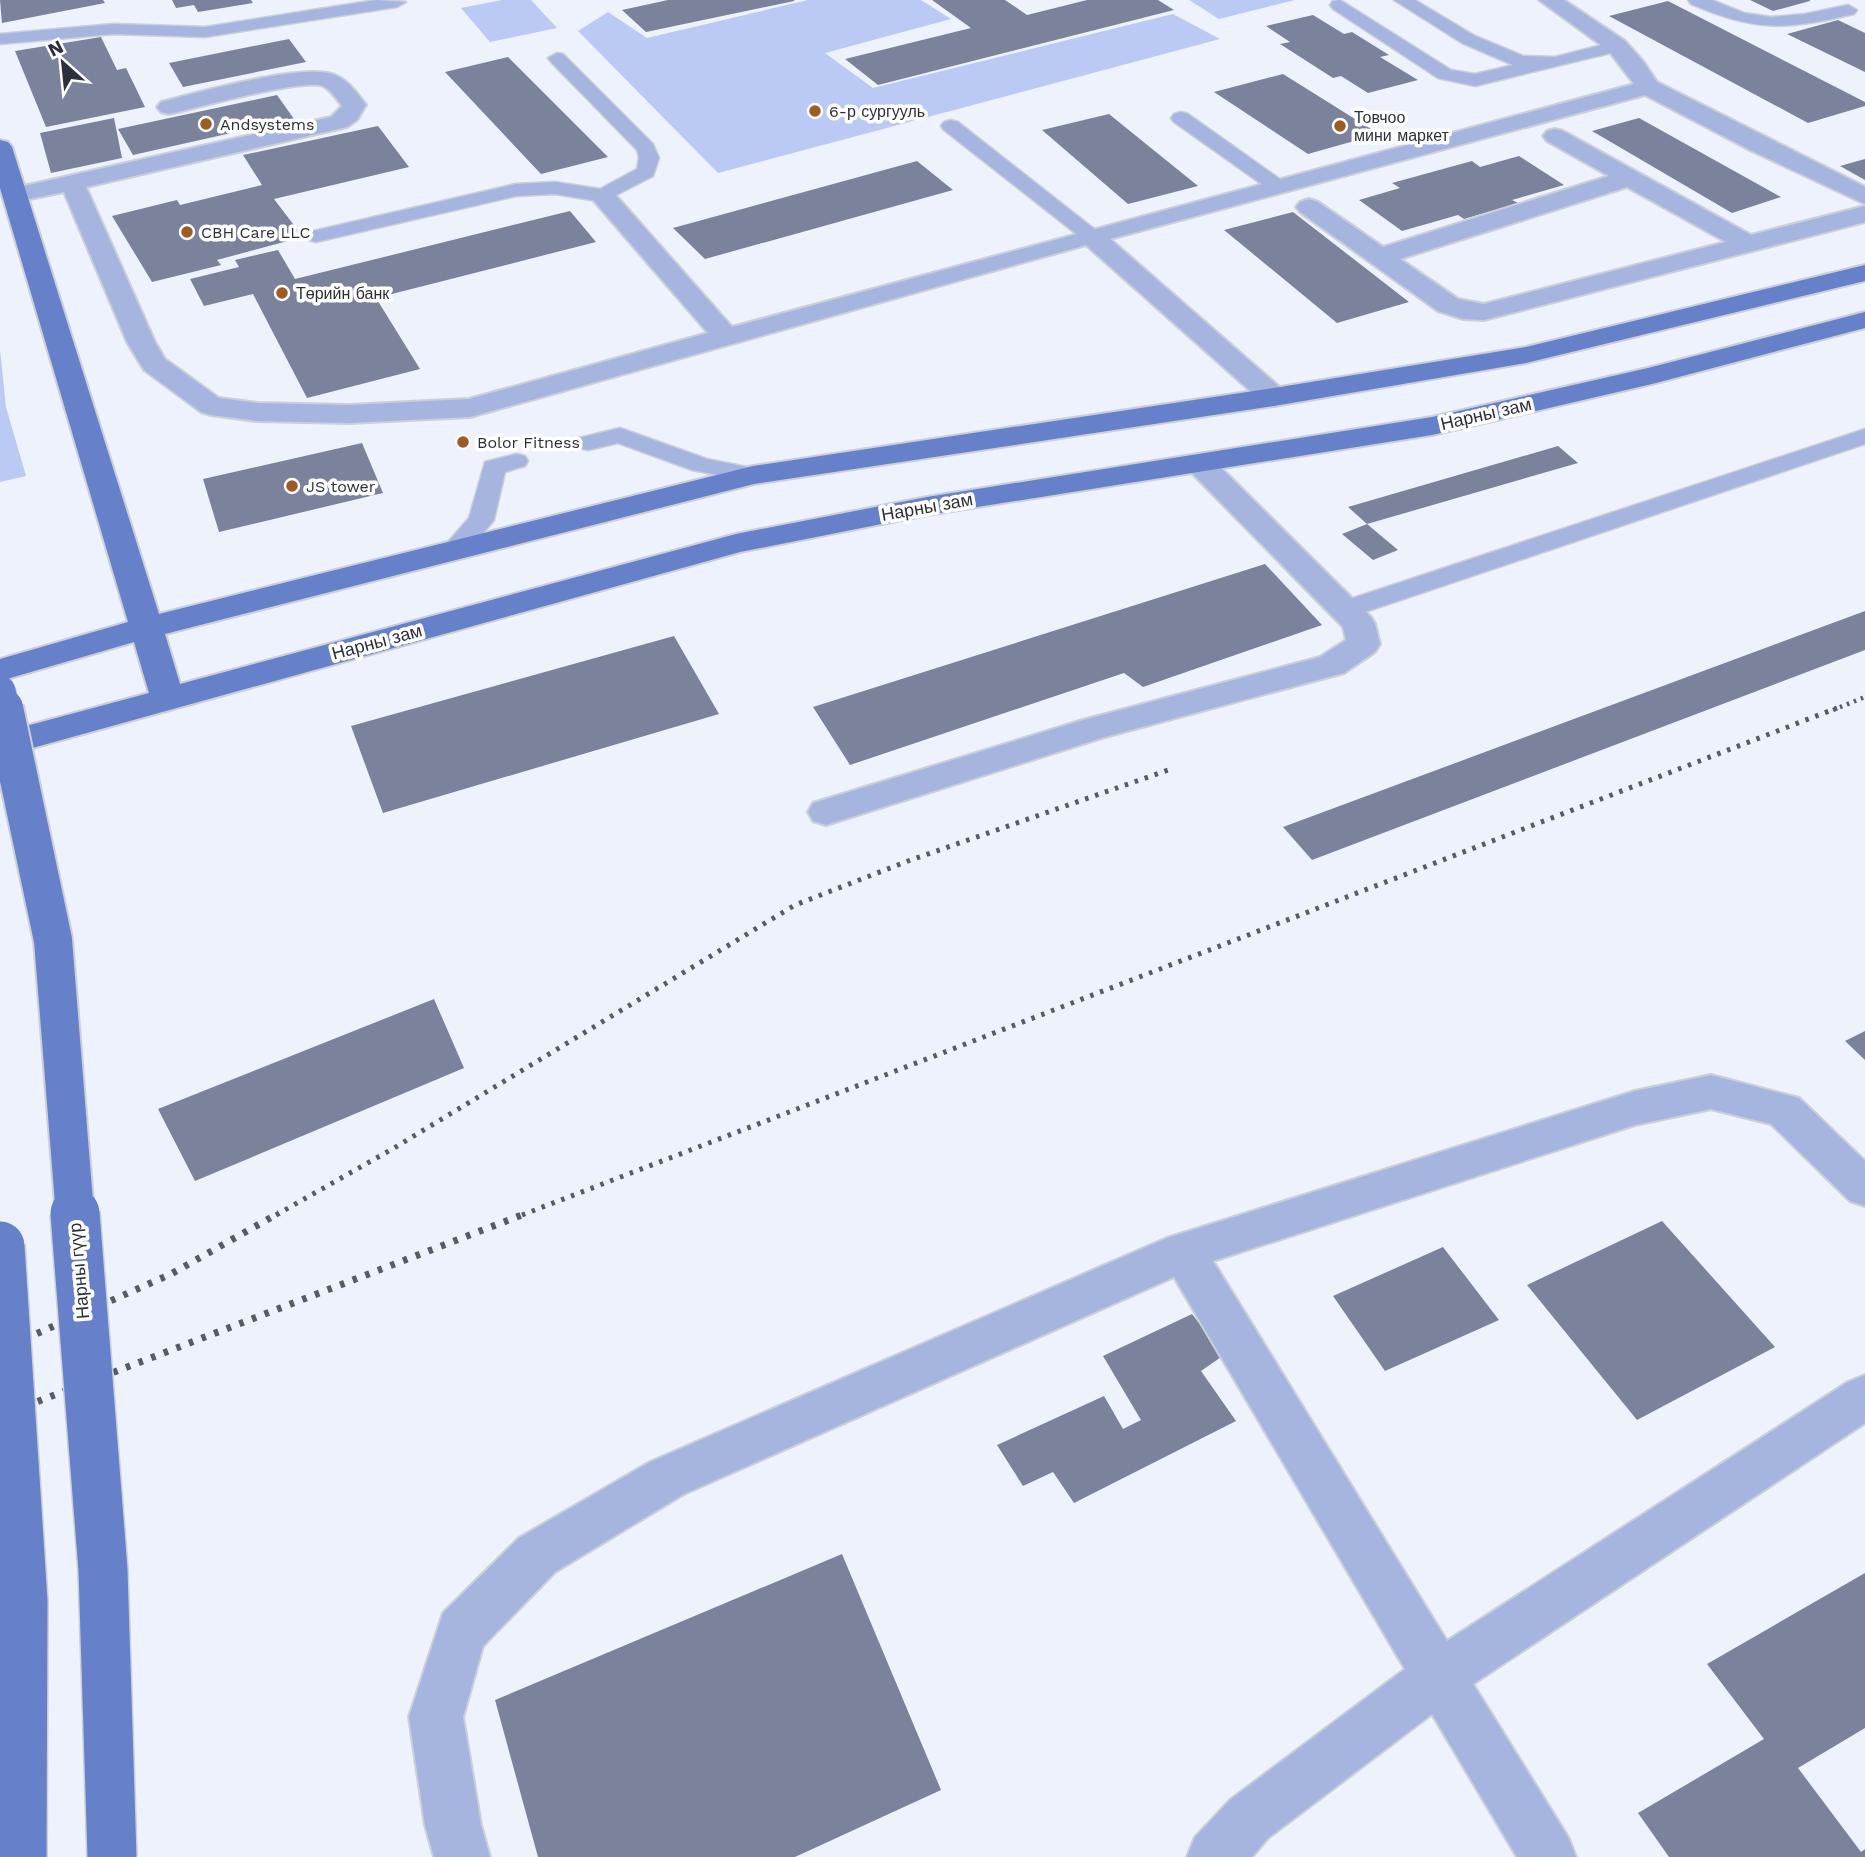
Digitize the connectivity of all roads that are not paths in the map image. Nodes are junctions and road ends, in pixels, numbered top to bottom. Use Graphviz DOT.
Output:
graph roads {
  1 [pos="1403,0"];
  2 [pos="1550,0"];
  3 [pos="1697,0"];
  4 [pos="1827,0"];
  5 [pos="397,2"];
  6 [pos="1339,5"];
  7 [pos="1848,10"];
  8 [pos="1865,18"];
  9 [pos="0,39"];
  10 [pos="1617,46"];
  11 [pos="556,58"];
  12 [pos="1540,64"];
  13 [pos="1648,88"];
  14 [pos="169,107"];
  15 [pos="1181,118"];
  16 [pos="951,126"];
  17 [pos="1555,136"];
  18 [pos="2,155"];
  19 [pos="1629,178"];
  20 [pos="72,183"];
  21 [pos="1277,186"];
  22 [pos="15,195"];
  23 [pos="603,196"];
  24 [pos="1865,197"];
  25 [pos="1309,207"];
  26 [pos="1865,214"];
  27 [pos="316,236"];
  28 [pos="1091,236"];
  29 [pos="1748,244"];
  30 [pos="1379,257"];
  31 [pos="1865,273"];
  32 [pos="1865,320"];
  33 [pos="727,338"];
  34 [pos="1274,397"];
  35 [pos="1865,436"];
  36 [pos="589,443"];
  37 [pos="516,461"];
  38 [pos="1199,463"];
  39 [pos="752,475"];
  40 [pos="453,551"];
  41 [pos="1344,610"];
  42 [pos="146,628"];
  43 [pos="0,670"];
  44 [pos="0,691"];
  45 [pos="168,699"];
  46 [pos="0,745"];
  47 [pos="826,813"];
  48 [pos="1865,1188"];
  49 [pos="0,1246"];
  50 [pos="1183,1252"];
  51 [pos="1865,1397"];
  52 [pos="1439,1676"];
  53 [pos="22,1857"];
  54 [pos="112,1857"];
  55 [pos="462,1857"];
  56 [pos="1215,1857"];
  57 [pos="1548,1857"];
  1 -- 12 [label="lane"];
  2 -- 10 [label="street"];
  3 -- 7 [label="lane"];
  4 -- 7 [label="lane"];
  5 -- 9 [label="lane"];
  6 -- 12 [label="lane"];
  7 -- 8 [label="lane"];
  10 -- 12 [label="lane"];
  10 -- 13 [label="street"];
  11 -- 23 [label="lane"];
  13 -- 21 [label="street"];
  13 -- 24 [label="street"];
  14 -- 20 [label="street"];
  15 -- 21 [label="lane"];
  16 -- 28 [label="lane"];
  17 -- 19 [label="street"];
  18 -- 22 [label="main road"];
  19 -- 29 [label="street"];
  19 -- 30 [label="street"];
  20 -- 22 [label="street"];
  20 -- 33 [label="street"];
  21 -- 28 [label="street"];
  22 -- 42 [label="main road"];
  23 -- 27 [label="lane"];
  23 -- 33 [label="street"];
  25 -- 30 [label="street"];
  26 -- 29 [label="street"];
  28 -- 33 [label="street"];
  28 -- 34 [label="street"];
  29 -- 30 [label="street"];
  31 -- 34 [label="main road"];
  32 -- 38 [label="main road, Нарны зам"];
  34 -- 39 [label="main road"];
  35 -- 41 [label="lane"];
  36 -- 39 [label="lane"];
  37 -- 40 [label="lane"];
  38 -- 41 [label="street"];
  38 -- 45 [label="main road, Нарны зам"];
  39 -- 40 [label="main road"];
  40 -- 42 [label="main road"];
  41 -- 47 [label="street"];
  42 -- 43 [label="main road"];
  42 -- 45 [label="main road"];
  44 -- 54 [label="main road, Нарны гүүр, bridge"];
  45 -- 46 [label="main road, Нарны зам"];
  48 -- 50 [label="street"];
  49 -- 53 [label="main road, bridge"];
  50 -- 52 [label="street"];
  50 -- 55 [label="street"];
  51 -- 52 [label="street"];
  52 -- 56 [label="street"];
  52 -- 57 [label="street"];
}
